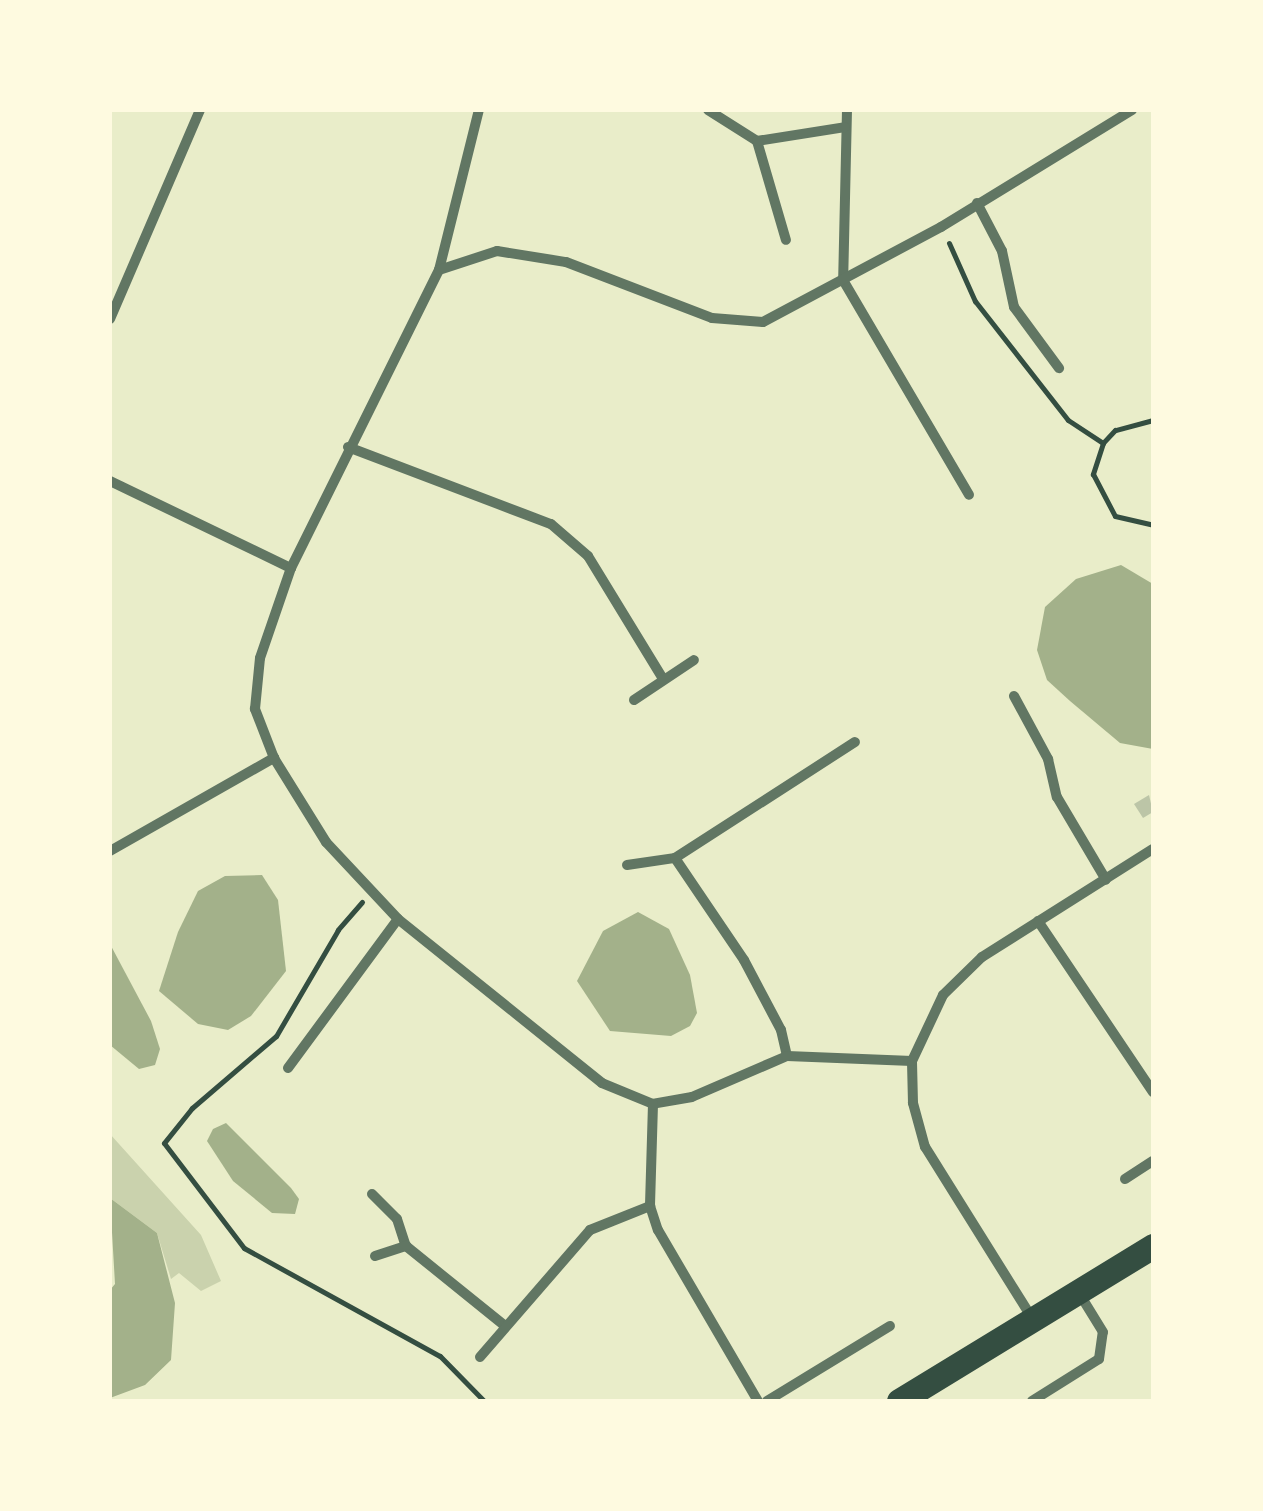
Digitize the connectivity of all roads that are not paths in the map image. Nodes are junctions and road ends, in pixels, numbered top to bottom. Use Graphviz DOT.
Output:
graph roads {
  1 [pos="200,110"];
  2 [pos="479,110"];
  3 [pos="708,110"];
  4 [pos="846,110"];
  5 [pos="1132,110"];
  6 [pos="845,127"];
  7 [pos="758,141"];
  8 [pos="977,203"];
  9 [pos="786,240"];
  10 [pos="438,270"];
  11 [pos="844,280"];
  12 [pos="110,319"];
  13 [pos="1060,368"];
  14 [pos="348,447"];
  15 [pos="110,481"];
  16 [pos="970,495"];
  17 [pos="291,568"];
  18 [pos="694,660"];
  19 [pos="663,679"];
  20 [pos="1014,696"];
  21 [pos="634,700"];
  22 [pos="856,742"];
  23 [pos="274,758"];
  24 [pos="1153,850"];
  25 [pos="110,851"];
  26 [pos="674,858"];
  27 [pos="627,865"];
  28 [pos="1106,880"];
  29 [pos="398,920"];
  30 [pos="1038,921"];
  31 [pos="786,1056"];
  32 [pos="912,1060"];
  33 [pos="288,1068"];
  34 [pos="1153,1092"];
  35 [pos="654,1104"];
  36 [pos="1153,1161"];
  37 [pos="1126,1179"];
  38 [pos="372,1194"];
  39 [pos="650,1206"];
  40 [pos="406,1246"];
  41 [pos="1153,1246"];
  42 [pos="375,1256"];
  43 [pos="1078,1292"];
  44 [pos="1033,1319"];
  45 [pos="505,1326"];
  46 [pos="890,1326"];
  47 [pos="480,1357"];
  48 [pos="758,1401"];
  49 [pos="767,1401"];
  50 [pos="899,1401"];
  51 [pos="1032,1401"];
  1 -- 12 [label="street"];
  2 -- 10 [label="street"];
  3 -- 7 [label="street"];
  4 -- 6 [label="street"];
  5 -- 8 [label="street"];
  6 -- 7 [label="street"];
  6 -- 11 [label="street"];
  7 -- 9 [label="street"];
  8 -- 11 [label="street"];
  8 -- 13 [label="street"];
  10 -- 11 [label="street"];
  10 -- 14 [label="street"];
  11 -- 16 [label="street"];
  14 -- 17 [label="street"];
  14 -- 19 [label="street"];
  15 -- 17 [label="street"];
  17 -- 23 [label="street"];
  18 -- 19 [label="street"];
  19 -- 21 [label="street"];
  20 -- 28 [label="street"];
  22 -- 26 [label="street"];
  23 -- 25 [label="street"];
  23 -- 29 [label="street"];
  24 -- 28 [label="street"];
  26 -- 27 [label="street"];
  26 -- 31 [label="street"];
  28 -- 30 [label="street"];
  29 -- 33 [label="street"];
  29 -- 35 [label="street"];
  30 -- 32 [label="street"];
  30 -- 34 [label="street"];
  31 -- 32 [label="street"];
  31 -- 35 [label="street"];
  32 -- 44 [label="street"];
  35 -- 39 [label="street"];
  36 -- 37 [label="street"];
  38 -- 40 [label="street"];
  39 -- 45 [label="street"];
  39 -- 48 [label="street"];
  40 -- 42 [label="street"];
  40 -- 45 [label="street"];
  41 -- 43 [label="main road"];
  43 -- 44 [label="main road"];
  43 -- 51 [label="street"];
  44 -- 50 [label="main road"];
  45 -- 47 [label="street"];
  46 -- 49 [label="street"];
}
